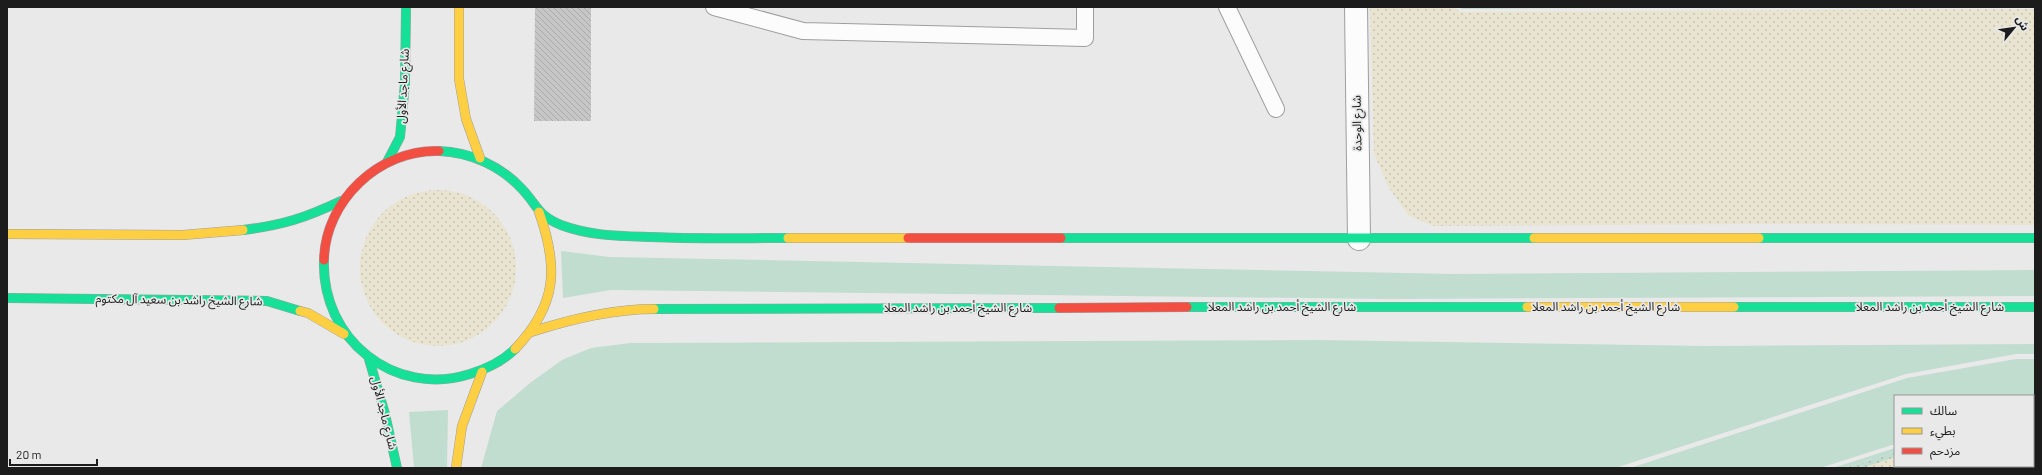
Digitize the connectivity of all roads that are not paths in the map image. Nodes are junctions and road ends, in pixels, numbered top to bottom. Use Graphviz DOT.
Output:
graph roads {
  1 [pos="406,7"];
  2 [pos="459,7"];
  3 [pos="714,7"];
  4 [pos="1085,7"];
  5 [pos="1227,7"];
  6 [pos="1356,7"];
  7 [pos="1276,109"];
  8 [pos="480,158"];
  9 [pos="387,162"];
  10 [pos="342,201"];
  11 [pos="539,212"];
  12 [pos="7,234"];
  13 [pos="1358,238"];
  14 [pos="2035,238"];
  15 [pos="7,298"];
  16 [pos="2035,308"];
  17 [pos="531,332"];
  18 [pos="344,334"];
  19 [pos="369,359"];
  20 [pos="482,372"];
  21 [pos="397,468"];
  22 [pos="456,468"];
  1 -- 9 [label="street, شارع ماجد الأول"];
  2 -- 8 [label="street"];
  3 -- 4 [label="lane"];
  5 -- 7 [label="lane"];
  6 -- 13 [label="street, شارع الوحدة"];
  8 -- 9 [label="street"];
  8 -- 11 [label="street"];
  9 -- 10 [label="street"];
  10 -- 12 [label="street"];
  10 -- 18 [label="street"];
  11 -- 13 [label="street"];
  11 -- 17 [label="street"];
  13 -- 14 [label="street"];
  15 -- 18 [label="street, شارع الشيخ راشد بن سعيد آل مكتوم"];
  16 -- 17 [label="street, شارع الشيخ أحمد بن راشد المعلا"];
  17 -- 20 [label="street"];
  18 -- 19 [label="street"];
  19 -- 20 [label="street"];
  19 -- 21 [label="street, شارع ماجد الأول"];
  20 -- 22 [label="street"];
}
